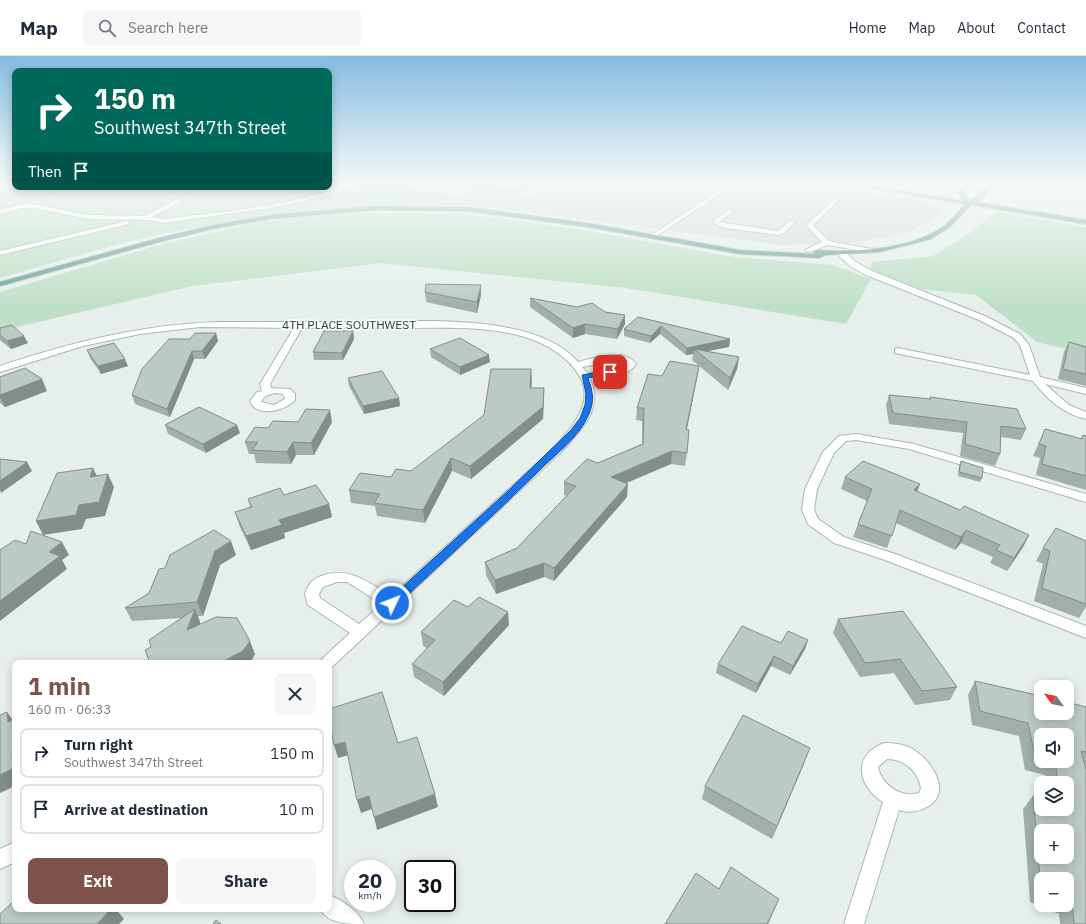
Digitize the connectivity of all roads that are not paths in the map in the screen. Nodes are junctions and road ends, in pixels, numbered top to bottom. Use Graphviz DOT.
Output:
graph roads {
  1 [pos="120,225"];
  2 [pos="227,225"];
  3 [pos="579,225"];
  4 [pos="671,225"];
  5 [pos="720,225"];
  6 [pos="789,225"];
  7 [pos="809,225"];
  8 [pos="949,225"];
  9 [pos="653,236"];
  10 [pos="827,243"];
  11 [pos="809,250"];
  12 [pos="869,251"];
  13 [pos="0,253"];
  14 [pos="825,253"];
  15 [pos="842,254"];
  16 [pos="0,284"];
  17 [pos="299,326"];
  18 [pos="898,351"];
  19 [pos="0,369"];
  20 [pos="1036,379"];
  21 [pos="1086,391"];
  22 [pos="267,392"];
  23 [pos="1086,416"];
  24 [pos="1086,498"];
  25 [pos="392,603"];
  26 [pos="360,632"];
  27 [pos="1086,632"];
  28 [pos="330,660"];
  29 [pos="893,799"];
  30 [pos="12,853"];
  31 [pos="0,859"];
  32 [pos="332,907"];
  33 [pos="354,924"];
  34 [pos="854,924"];
  1 -- 13 [label="street"];
  2 -- 16 [label="main road"];
  3 -- 9 [label="main road"];
  4 -- 9 [label="street"];
  5 -- 6 [label="street"];
  7 -- 10 [label="street"];
  8 -- 12 [label="main road"];
  9 -- 11 [label="main road"];
  9 -- 14 [label="main road"];
  10 -- 11 [label="street"];
  10 -- 12 [label="street"];
  11 -- 14 [label="main road"];
  12 -- 15 [label="main road"];
  14 -- 15 [label="main road"];
  15 -- 20 [label="street"];
  17 -- 19 [label="street, 4TH PLACE SOUTHWEST"];
  17 -- 22 [label="street"];
  17 -- 25 [label="street, 4TH PLACE SOUTHWEST"];
  18 -- 20 [label="street"];
  20 -- 21 [label="street"];
  20 -- 23 [label="street"];
  24 -- 27 [label="street"];
  25 -- 26 [label="street"];
  25 -- 26 [label="street"];
  26 -- 28 [label="street"];
  29 -- 34 [label="street"];
  30 -- 31 [label="street"];
  32 -- 33 [label="street"];
}
